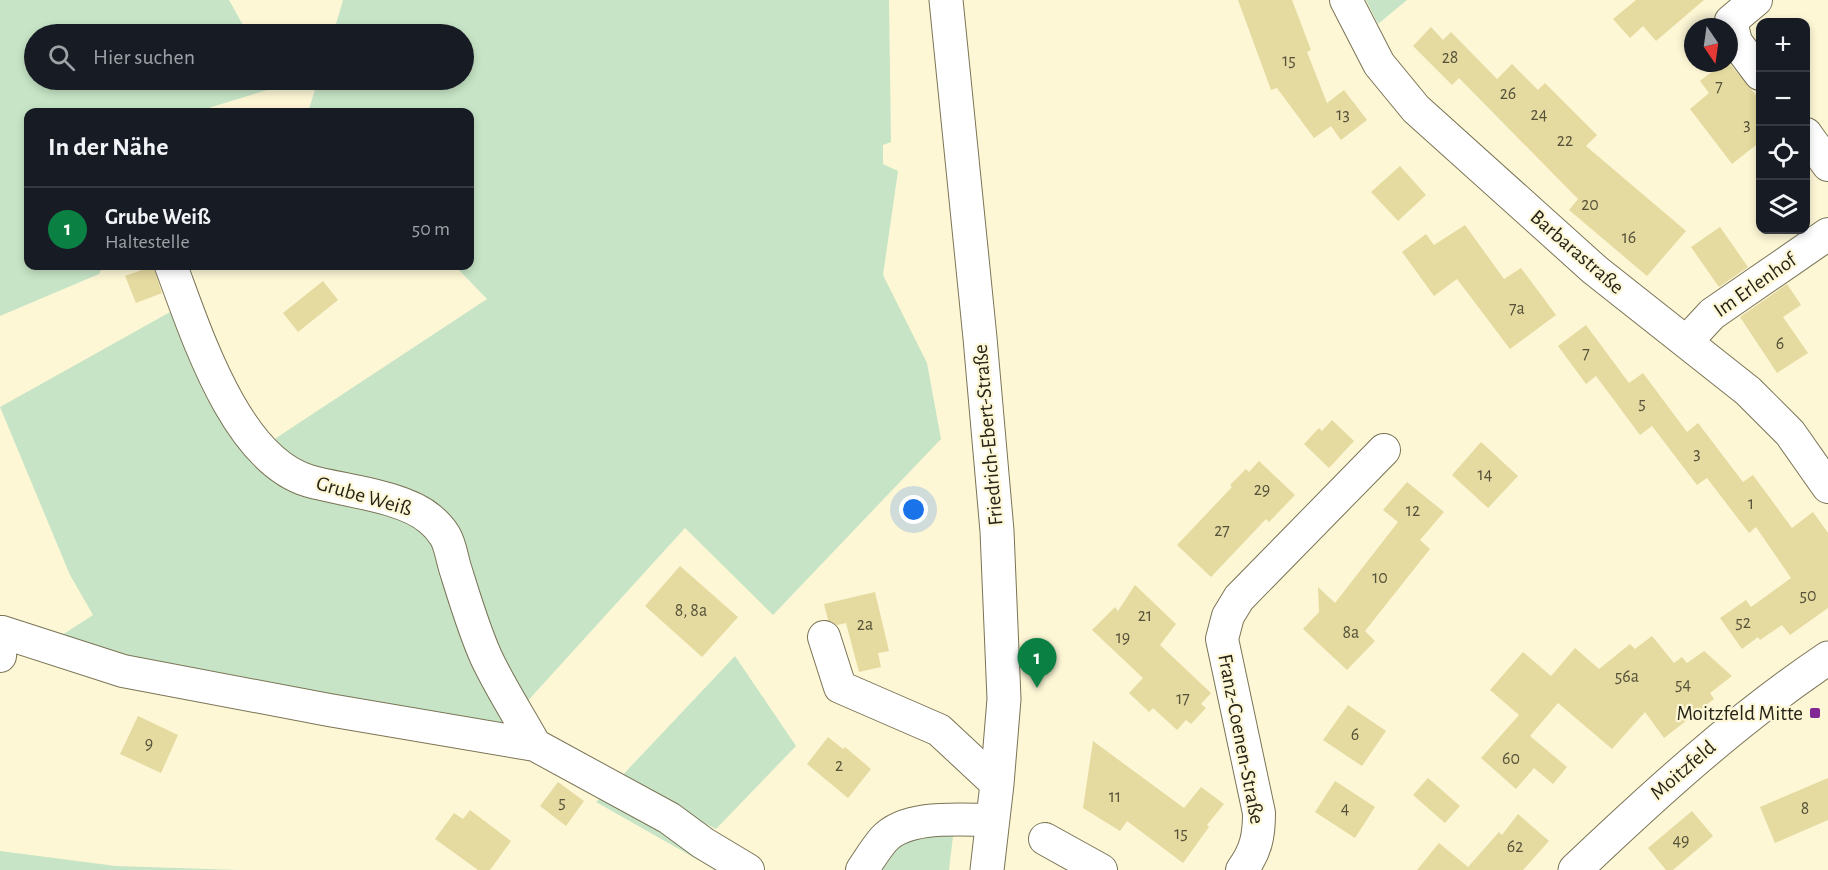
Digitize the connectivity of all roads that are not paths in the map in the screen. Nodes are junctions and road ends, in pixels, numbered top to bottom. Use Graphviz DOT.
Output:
graph roads {
  1 [pos="946,0"];
  2 [pos="1346,0"];
  3 [pos="1756,0"];
  4 [pos="1732,18"];
  5 [pos="1738,37"];
  6 [pos="1760,72"];
  7 [pos="1828,120"];
  8 [pos="1810,131"];
  9 [pos="1810,140"];
  10 [pos="1828,165"];
  11 [pos="1828,234"];
  12 [pos="173,270"];
  13 [pos="1687,341"];
  14 [pos="1383,450"];
  15 [pos="1828,487"];
  16 [pos="824,637"];
  17 [pos="0,638"];
  18 [pos="1828,658"];
  19 [pos="535,745"];
  20 [pos="997,784"];
  21 [pos="993,820"];
  22 [pos="1046,839"];
  23 [pos="748,870"];
  24 [pos="862,870"];
  25 [pos="987,870"];
  26 [pos="1101,870"];
  27 [pos="1242,870"];
  28 [pos="1575,870"];
  1 -- 20 [label="main road, Friedrich-Ebert-Straße"];
  2 -- 13 [label="street, Barbarastraße"];
  3 -- 4 [label="street"];
  5 -- 6 [label="street"];
  7 -- 8 [label="street"];
  9 -- 10 [label="street"];
  11 -- 13 [label="street, Im Erlenhof"];
  12 -- 19 [label="street, Grube Weiß"];
  13 -- 15 [label="street, Barbarastraße"];
  14 -- 27 [label="street, Franz-Coenen-Straße"];
  16 -- 20 [label="street"];
  17 -- 19 [label="street"];
  18 -- 28 [label="main road, Moitzfeld"];
  19 -- 23 [label="street"];
  20 -- 21 [label="main road, Friedrich-Ebert-Straße"];
  21 -- 24 [label="street"];
  21 -- 25 [label="main road, Friedrich-Ebert-Straße"];
  22 -- 26 [label="street"];
}
